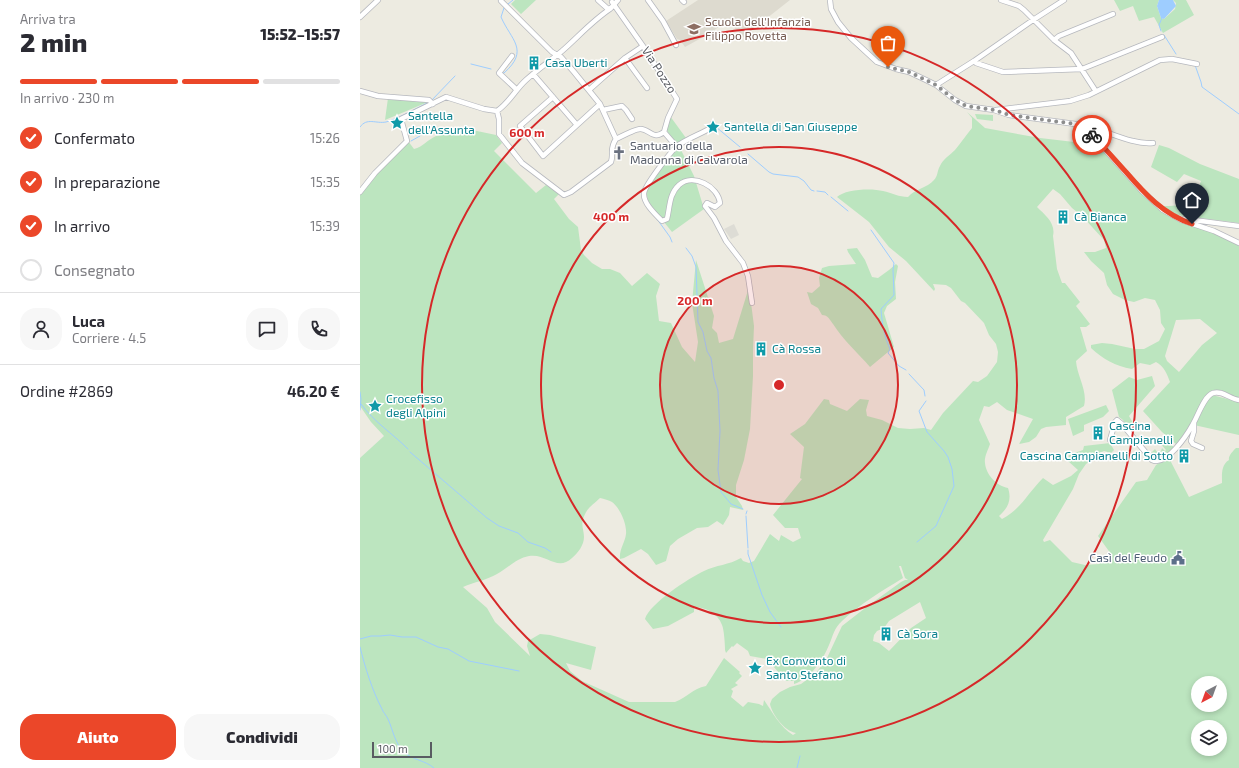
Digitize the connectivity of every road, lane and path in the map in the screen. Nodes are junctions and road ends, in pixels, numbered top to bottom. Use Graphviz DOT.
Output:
graph roads {
  1 [pos="378,0"];
  2 [pos="598,0"];
  3 [pos="648,0"];
  4 [pos="830,0"];
  5 [pos="1001,0"];
  6 [pos="1064,0"];
  7 [pos="503,3"];
  8 [pos="605,3"];
  9 [pos="613,4"];
  10 [pos="1113,14"];
  11 [pos="599,16"];
  12 [pos="360,17"];
  13 [pos="1033,20"];
  14 [pos="1162,37"];
  15 [pos="1054,40"];
  16 [pos="676,45"];
  17 [pos="643,46"];
  18 [pos="512,56"];
  19 [pos="557,56"];
  20 [pos="625,58"];
  21 [pos="974,61"];
  22 [pos="1197,64"];
  23 [pos="1082,69"];
  24 [pos="533,74"];
  25 [pos="942,81"];
  26 [pos="936,85"];
  27 [pos="647,88"];
  28 [pos="360,90"];
  29 [pos="517,90"];
  30 [pos="589,90"];
  31 [pos="943,91"];
  32 [pos="1095,91"];
  33 [pos="553,97"];
  34 [pos="431,102"];
  35 [pos="600,104"];
  36 [pos="603,110"];
  37 [pos="994,110"];
  38 [pos="497,111"];
  39 [pos="632,119"];
  40 [pos="577,125"];
  41 [pos="1083,125"];
  42 [pos="714,126"];
  43 [pos="664,132"];
  44 [pos="616,139"];
  45 [pos="1153,143"];
  46 [pos="677,147"];
  47 [pos="522,163"];
  48 [pos="525,168"];
  49 [pos="360,192"];
  50 [pos="1181,220"];
  51 [pos="1239,226"];
  52 [pos="1239,242"];
  53 [pos="752,303"];
  54 [pos="1239,400"];
  55 [pos="1194,423"];
  56 [pos="1110,440"];
  57 [pos="1202,448"];
  1 -- 12 [label="street"];
  2 -- 8 [label="street, Via Pozzo"];
  3 -- 16 [label="street"];
  4 -- 26 [label="street"];
  5 -- 13 [label="street"];
  6 -- 13 [label="street"];
  7 -- 19 [label="street"];
  8 -- 9 [label="street, Via Pozzo"];
  8 -- 11 [label="street"];
  9 -- 11 [label="street"];
  9 -- 17 [label="street, Via Pozzo"];
  10 -- 15 [label="street"];
  11 -- 19 [label="street"];
  13 -- 15 [label="street"];
  13 -- 21 [label="street"];
  14 -- 23 [label="street"];
  15 -- 23 [label="street"];
  17 -- 20 [label="street"];
  17 -- 43 [label="street, Via Pozzo"];
  18 -- 29 [label="street"];
  19 -- 24 [label="street"];
  19 -- 30 [label="street"];
  20 -- 27 [label="street"];
  20 -- 30 [label="street"];
  21 -- 23 [label="street"];
  21 -- 25 [label="street"];
  22 -- 32 [label="street"];
  23 -- 32 [label="street"];
  24 -- 29 [label="street"];
  24 -- 33 [label="street"];
  25 -- 26 [label="street"];
  25 -- 31 [label="street"];
  26 -- 31 [label="street"];
  28 -- 34 [label="street"];
  29 -- 38 [label="street"];
  30 -- 35 [label="street"];
  31 -- 37 [label="street"];
  32 -- 37 [label="street"];
  33 -- 40 [label="street"];
  33 -- 40 [label="street"];
  34 -- 38 [label="street"];
  34 -- 49 [label="street"];
  35 -- 36 [label="street"];
  35 -- 40 [label="street"];
  36 -- 39 [label="street"];
  36 -- 44 [label="street"];
  37 -- 41 [label="street"];
  38 -- 47 [label="street"];
  41 -- 45 [label="street"];
  41 -- 50 [label="street"];
  42 -- 46 [label="street"];
  43 -- 44 [label="street"];
  43 -- 46 [label="street"];
  44 -- 47 [label="street"];
  46 -- 53 [label="street"];
  47 -- 48 [label="street"];
  50 -- 51 [label="street"];
  50 -- 52 [label="street"];
  54 -- 55 [label="street"];
  55 -- 56 [label="street"];
  55 -- 57 [label="street"];
}
